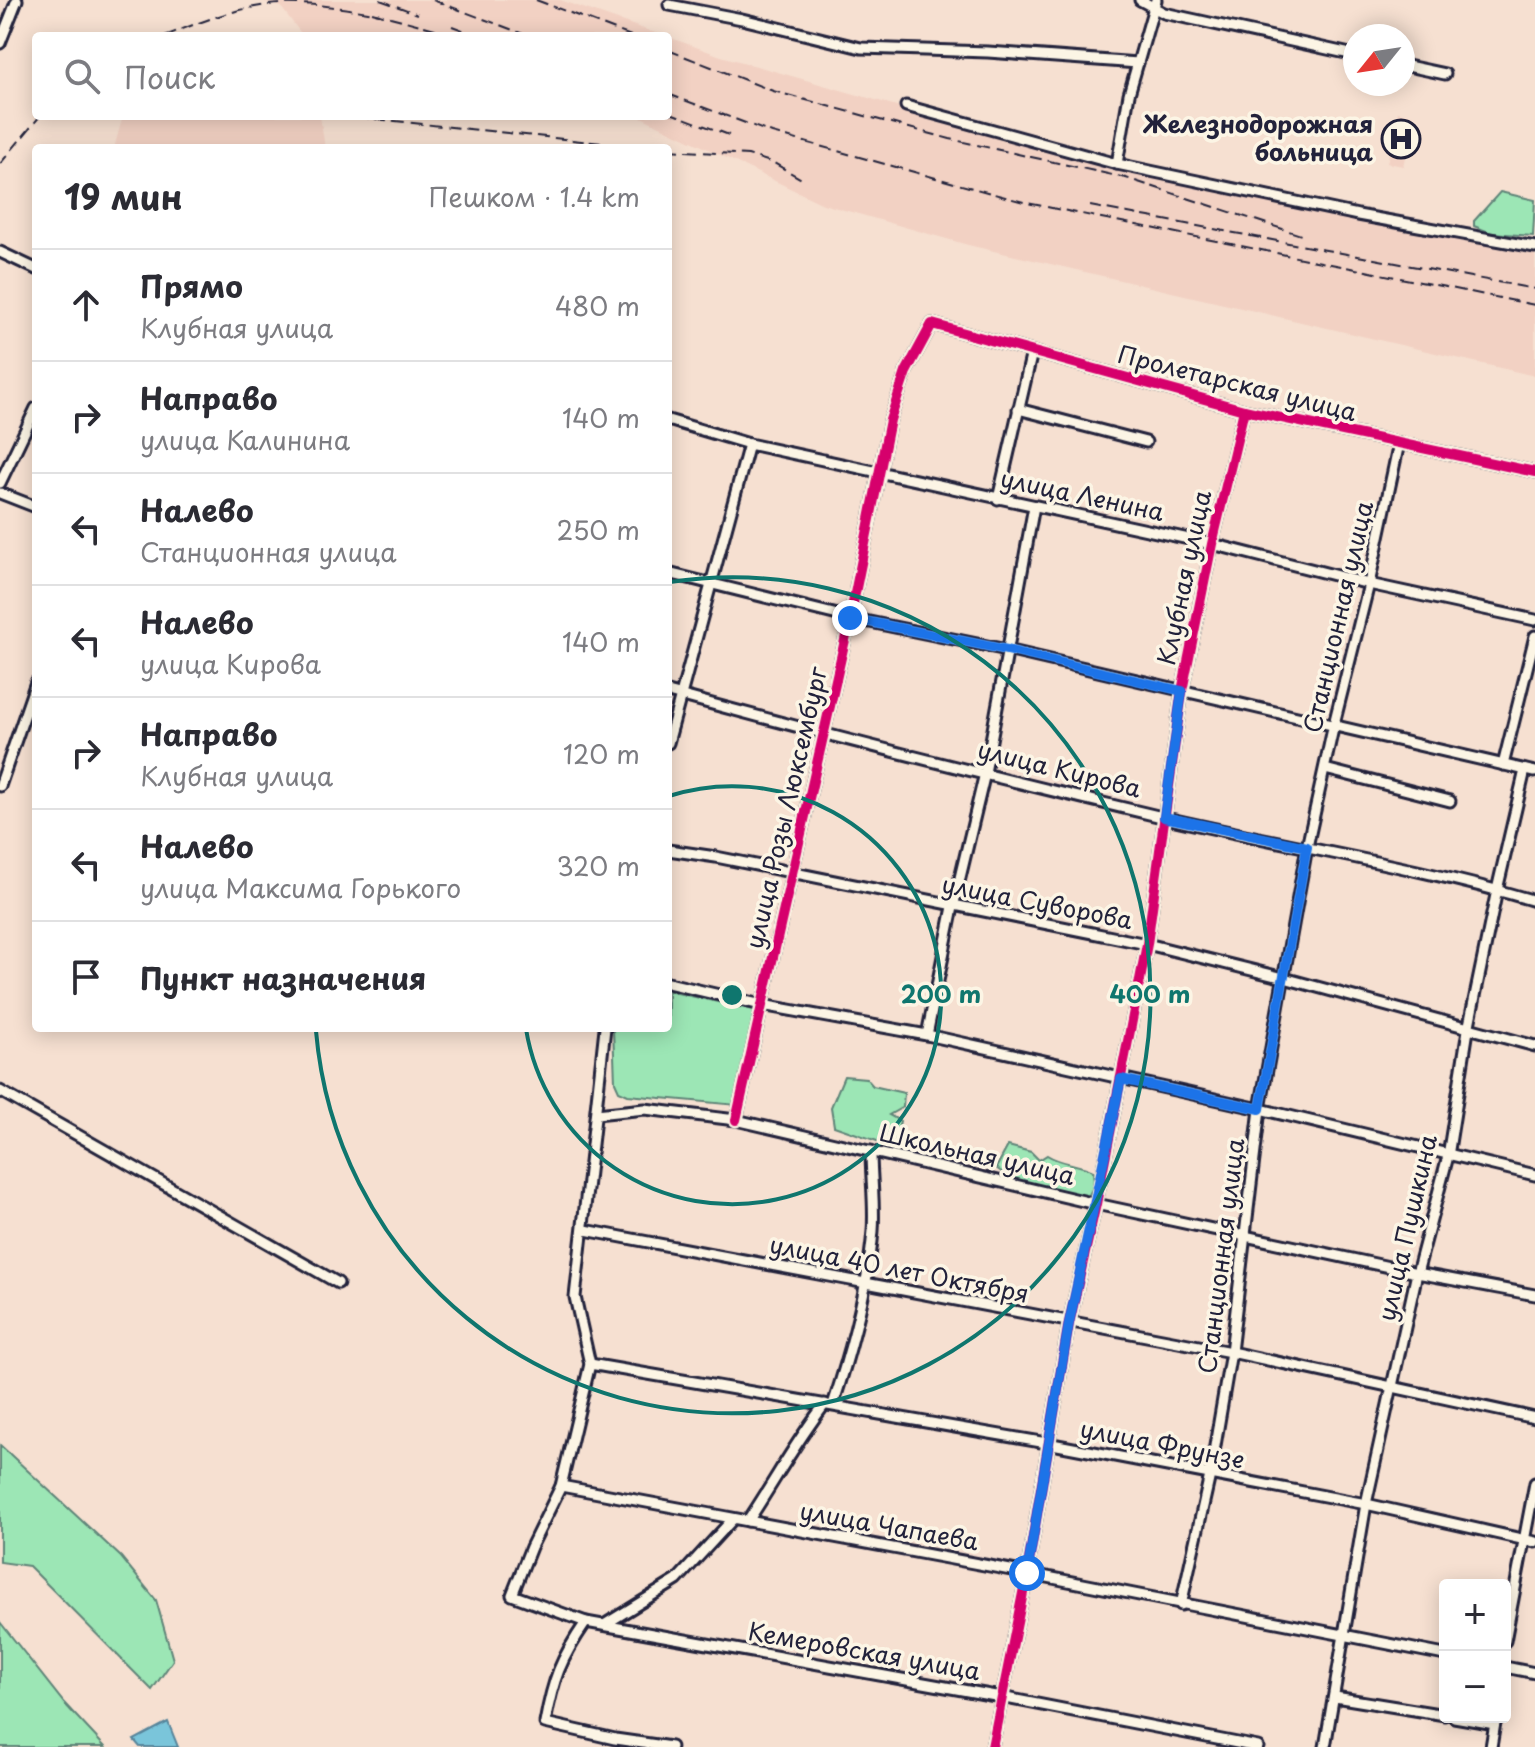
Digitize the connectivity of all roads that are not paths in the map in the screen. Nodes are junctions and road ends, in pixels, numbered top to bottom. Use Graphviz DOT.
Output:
graph roads {
  1 [pos="17,0"];
  2 [pos="1140,0"];
  3 [pos="1155,4"];
  4 [pos="669,5"];
  5 [pos="0,43"];
  6 [pos="1343,52"];
  7 [pos="1138,63"];
  8 [pos="1415,68"];
  9 [pos="1445,74"];
  10 [pos="906,106"];
  11 [pos="1117,164"];
  12 [pos="1535,247"];
  13 [pos="0,252"];
  14 [pos="32,267"];
  15 [pos="932,324"];
  16 [pos="1032,352"];
  17 [pos="1018,409"];
  18 [pos="1244,410"];
  19 [pos="32,416"];
  20 [pos="672,421"];
  21 [pos="1146,442"];
  22 [pos="1399,443"];
  23 [pos="749,444"];
  24 [pos="1535,472"];
  25 [pos="879,474"];
  26 [pos="0,483"];
  27 [pos="0,493"];
  28 [pos="998,499"];
  29 [pos="32,505"];
  30 [pos="1034,506"];
  31 [pos="1212,544"];
  32 [pos="672,574"];
  33 [pos="712,584"];
  34 [pos="1369,584"];
  35 [pos="850,618"];
  36 [pos="1535,620"];
  37 [pos="1535,636"];
  38 [pos="1007,650"];
  39 [pos="1182,691"];
  40 [pos="672,693"];
  41 [pos="32,694"];
  42 [pos="680,695"];
  43 [pos="1334,724"];
  44 [pos="672,727"];
  45 [pos="824,735"];
  46 [pos="1503,765"];
  47 [pos="1325,769"];
  48 [pos="1530,771"];
  49 [pos="985,773"];
  50 [pos="0,786"];
  51 [pos="1450,801"];
  52 [pos="1164,817"];
  53 [pos="1307,847"];
  54 [pos="672,851"];
  55 [pos="792,874"];
  56 [pos="1497,890"];
  57 [pos="1535,901"];
  58 [pos="953,907"];
  59 [pos="1147,944"];
  60 [pos="1284,978"];
  61 [pos="672,984"];
  62 [pos="762,1005"];
  63 [pos="1468,1030"];
  64 [pos="605,1032"];
  65 [pos="927,1035"];
  66 [pos="1535,1046"];
  67 [pos="1121,1079"];
  68 [pos="0,1091"];
  69 [pos="1260,1109"];
  70 [pos="596,1114"];
  71 [pos="736,1120"];
  72 [pos="871,1151"];
  73 [pos="1448,1156"];
  74 [pos="1535,1175"];
  75 [pos="1096,1204"];
  76 [pos="585,1230"];
  77 [pos="1247,1237"];
  78 [pos="1417,1273"];
  79 [pos="338,1283"];
  80 [pos="864,1284"];
  81 [pos="1535,1295"];
  82 [pos="1069,1323"];
  83 [pos="1231,1352"];
  84 [pos="590,1364"];
  85 [pos="1391,1388"];
  86 [pos="829,1404"];
  87 [pos="1535,1418"];
  88 [pos="1047,1443"];
  89 [pos="1210,1475"];
  90 [pos="1535,1483"];
  91 [pos="561,1486"];
  92 [pos="1366,1504"];
  93 [pos="733,1519"];
  94 [pos="748,1521"];
  95 [pos="1530,1540"];
  96 [pos="1027,1573"];
  97 [pos="1181,1605"];
  98 [pos="1511,1617"];
  99 [pos="586,1622"];
  100 [pos="604,1626"];
  101 [pos="1344,1637"];
  102 [pos="1439,1654"];
  103 [pos="1511,1668"];
  104 [pos="1535,1673"];
  105 [pos="1001,1697"];
  106 [pos="1335,1697"];
  107 [pos="1439,1714"];
  108 [pos="1496,1723"];
  109 [pos="671,1747"];
  110 [pos="992,1747"];
  111 [pos="1258,1747"];
  112 [pos="1325,1747"];
  113 [pos="1491,1747"];
  1 -- 5 [label="street"];
  2 -- 3 [label="street"];
  3 -- 6 [label="street"];
  3 -- 7 [label="street"];
  4 -- 7 [label="street"];
  7 -- 11 [label="street"];
  8 -- 9 [label="street"];
  10 -- 11 [label="street"];
  11 -- 12 [label="street"];
  13 -- 14 [label="street"];
  15 -- 16 [label="street, Пролетарская улица"];
  15 -- 25 [label="street, улица Розы Люксембург"];
  16 -- 17 [label="street"];
  16 -- 18 [label="street, Пролетарская улица"];
  17 -- 21 [label="street"];
  17 -- 28 [label="street"];
  18 -- 22 [label="street, Пролетарская улица"];
  18 -- 31 [label="street, Клубная улица"];
  19 -- 26 [label="street"];
  20 -- 23 [label="street, улица Ленина"];
  22 -- 24 [label="street, Пролетарская улица"];
  22 -- 34 [label="street, Станционная улица"];
  23 -- 25 [label="street, улица Ленина"];
  23 -- 33 [label="street"];
  25 -- 28 [label="street, улица Ленина"];
  25 -- 35 [label="street, улица Розы Люксембург"];
  27 -- 29 [label="street"];
  28 -- 30 [label="street, улица Ленина"];
  30 -- 31 [label="street, улица Ленина"];
  30 -- 38 [label="street"];
  31 -- 34 [label="street, улица Ленина"];
  31 -- 39 [label="street, Клубная улица"];
  32 -- 33 [label="street"];
  33 -- 35 [label="street"];
  33 -- 42 [label="street"];
  34 -- 36 [label="street, улица Ленина"];
  34 -- 43 [label="street, Станционная улица"];
  35 -- 38 [label="street"];
  35 -- 45 [label="street, улица Розы Люксембург"];
  37 -- 46 [label="street"];
  38 -- 39 [label="street"];
  38 -- 49 [label="street"];
  39 -- 43 [label="street"];
  39 -- 52 [label="street, Клубная улица"];
  40 -- 42 [label="street, улица Кирова"];
  41 -- 50 [label="street"];
  42 -- 44 [label="street"];
  42 -- 45 [label="street, улица Кирова"];
  43 -- 46 [label="street"];
  43 -- 47 [label="street, Станционная улица"];
  45 -- 49 [label="street, улица Кирова"];
  45 -- 55 [label="street, улица Розы Люксембург"];
  46 -- 48 [label="street"];
  47 -- 51 [label="street"];
  47 -- 53 [label="street, Станционная улица"];
  48 -- 56 [label="street, улица Пушкина"];
  49 -- 52 [label="street, улица Кирова"];
  49 -- 58 [label="street"];
  52 -- 53 [label="street, улица Кирова"];
  52 -- 59 [label="street, Клубная улица"];
  53 -- 56 [label="street, улица Кирова"];
  53 -- 60 [label="street, Станционная улица"];
  54 -- 55 [label="street, улица Суворова"];
  55 -- 58 [label="street, улица Суворова"];
  55 -- 62 [label="street, улица Розы Люксембург"];
  56 -- 57 [label="street, улица Кирова"];
  56 -- 63 [label="street, улица Пушкина"];
  58 -- 59 [label="street, улица Суворова"];
  58 -- 65 [label="street"];
  59 -- 60 [label="street, улица Суворова"];
  59 -- 67 [label="street, Клубная улица"];
  60 -- 63 [label="street, улица Суворова"];
  60 -- 69 [label="street, Станционная улица"];
  61 -- 62 [label="street"];
  62 -- 65 [label="street"];
  62 -- 71 [label="street, улица Розы Люксембург"];
  63 -- 66 [label="street, улица Суворова"];
  63 -- 73 [label="street, улица Пушкина"];
  64 -- 70 [label="street"];
  65 -- 67 [label="street"];
  67 -- 69 [label="street"];
  67 -- 75 [label="street, Клубная улица"];
  68 -- 79 [label="street"];
  69 -- 73 [label="street"];
  69 -- 77 [label="street, Станционная улица"];
  70 -- 71 [label="street, Школьная улица"];
  70 -- 76 [label="street"];
  71 -- 72 [label="street, Школьная улица"];
  72 -- 75 [label="street, Школьная улица"];
  72 -- 80 [label="street"];
  73 -- 74 [label="street"];
  73 -- 78 [label="street, улица Пушкина"];
  75 -- 77 [label="street, Школьная улица"];
  75 -- 82 [label="street, Клубная улица"];
  76 -- 80 [label="street, улица 40 лет Октября"];
  76 -- 84 [label="street"];
  77 -- 78 [label="street, Школьная улица"];
  77 -- 83 [label="street, Станционная улица"];
  78 -- 81 [label="street, Школьная улица"];
  78 -- 85 [label="street, улица Пушкина"];
  80 -- 82 [label="street, улица 40 лет Октября"];
  80 -- 86 [label="street"];
  82 -- 83 [label="street, улица 40 лет Октября"];
  82 -- 88 [label="street, Клубная улица"];
  83 -- 85 [label="street, улица 40 лет Октября"];
  83 -- 89 [label="street, Станционная улица"];
  84 -- 86 [label="street, улица Фрунзе"];
  84 -- 91 [label="street"];
  85 -- 87 [label="street, улица 40 лет Октября"];
  85 -- 92 [label="street, улица Пушкина"];
  86 -- 88 [label="street, улица Фрунзе"];
  86 -- 94 [label="street"];
  88 -- 89 [label="street, улица Фрунзе"];
  88 -- 96 [label="street, Клубная улица"];
  89 -- 92 [label="street, улица Фрунзе"];
  89 -- 97 [label="street, Станционная улица"];
  90 -- 95 [label="street"];
  91 -- 93 [label="street, улица Чапаева"];
  91 -- 99 [label="street, Кемеровская улица"];
  92 -- 95 [label="street, улица Фрунзе"];
  92 -- 101 [label="street, улица Пушкина"];
  93 -- 94 [label="street, улица Чапаева"];
  93 -- 100 [label="street"];
  94 -- 96 [label="street, улица Чапаева"];
  95 -- 98 [label="street"];
  96 -- 97 [label="street, улица Чапаева"];
  96 -- 105 [label="street, Клубная улица"];
  97 -- 101 [label="street, улица Чапаева"];
  99 -- 100 [label="street, Кемеровская улица"];
  99 -- 109 [label="street"];
  100 -- 105 [label="street, Кемеровская улица"];
  101 -- 102 [label="street, улица Чапаева"];
  101 -- 106 [label="street, улица Пушкина"];
  103 -- 104 [label="street"];
  105 -- 110 [label="street, Клубная улица"];
  105 -- 111 [label="street, Кемеровская улица"];
  106 -- 107 [label="street"];
  106 -- 112 [label="street, улица Пушкина"];
  108 -- 113 [label="street"];
}
